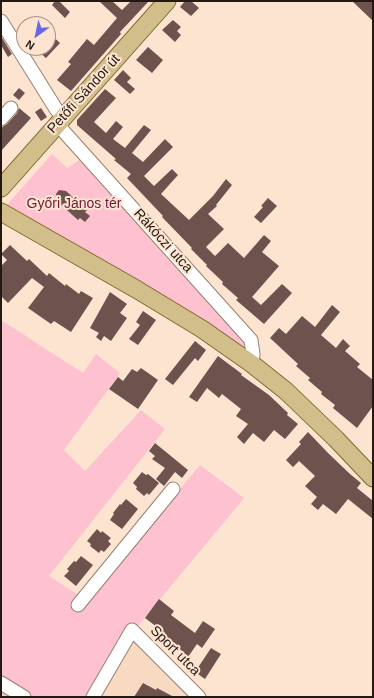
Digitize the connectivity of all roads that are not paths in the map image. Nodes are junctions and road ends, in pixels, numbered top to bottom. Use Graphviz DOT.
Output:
graph roads {
  1 [pos="167,1"];
  2 [pos="1,21"];
  3 [pos="11,108"];
  4 [pos="1,120"];
  5 [pos="60,121"];
  6 [pos="1,188"];
  7 [pos="1,212"];
  8 [pos="252,364"];
  9 [pos="373,478"];
  10 [pos="173,489"];
  11 [pos="78,604"];
  12 [pos="1,683"];
  13 [pos="24,697"];
  14 [pos="93,697"];
  15 [pos="199,697"];
  1 -- 5 [label="main road, Petőfi Sándor út"];
  2 -- 5 [label="street, Rákóczi utca"];
  3 -- 4 [label="street"];
  5 -- 6 [label="main road, Petőfi Sándor út"];
  5 -- 8 [label="street, Rákóczi utca"];
  7 -- 8 [label="main road"];
  8 -- 9 [label="main road"];
  10 -- 11 [label="street"];
  12 -- 13 [label="street"];
  14 -- 15 [label="street, Sport utca"];
}
